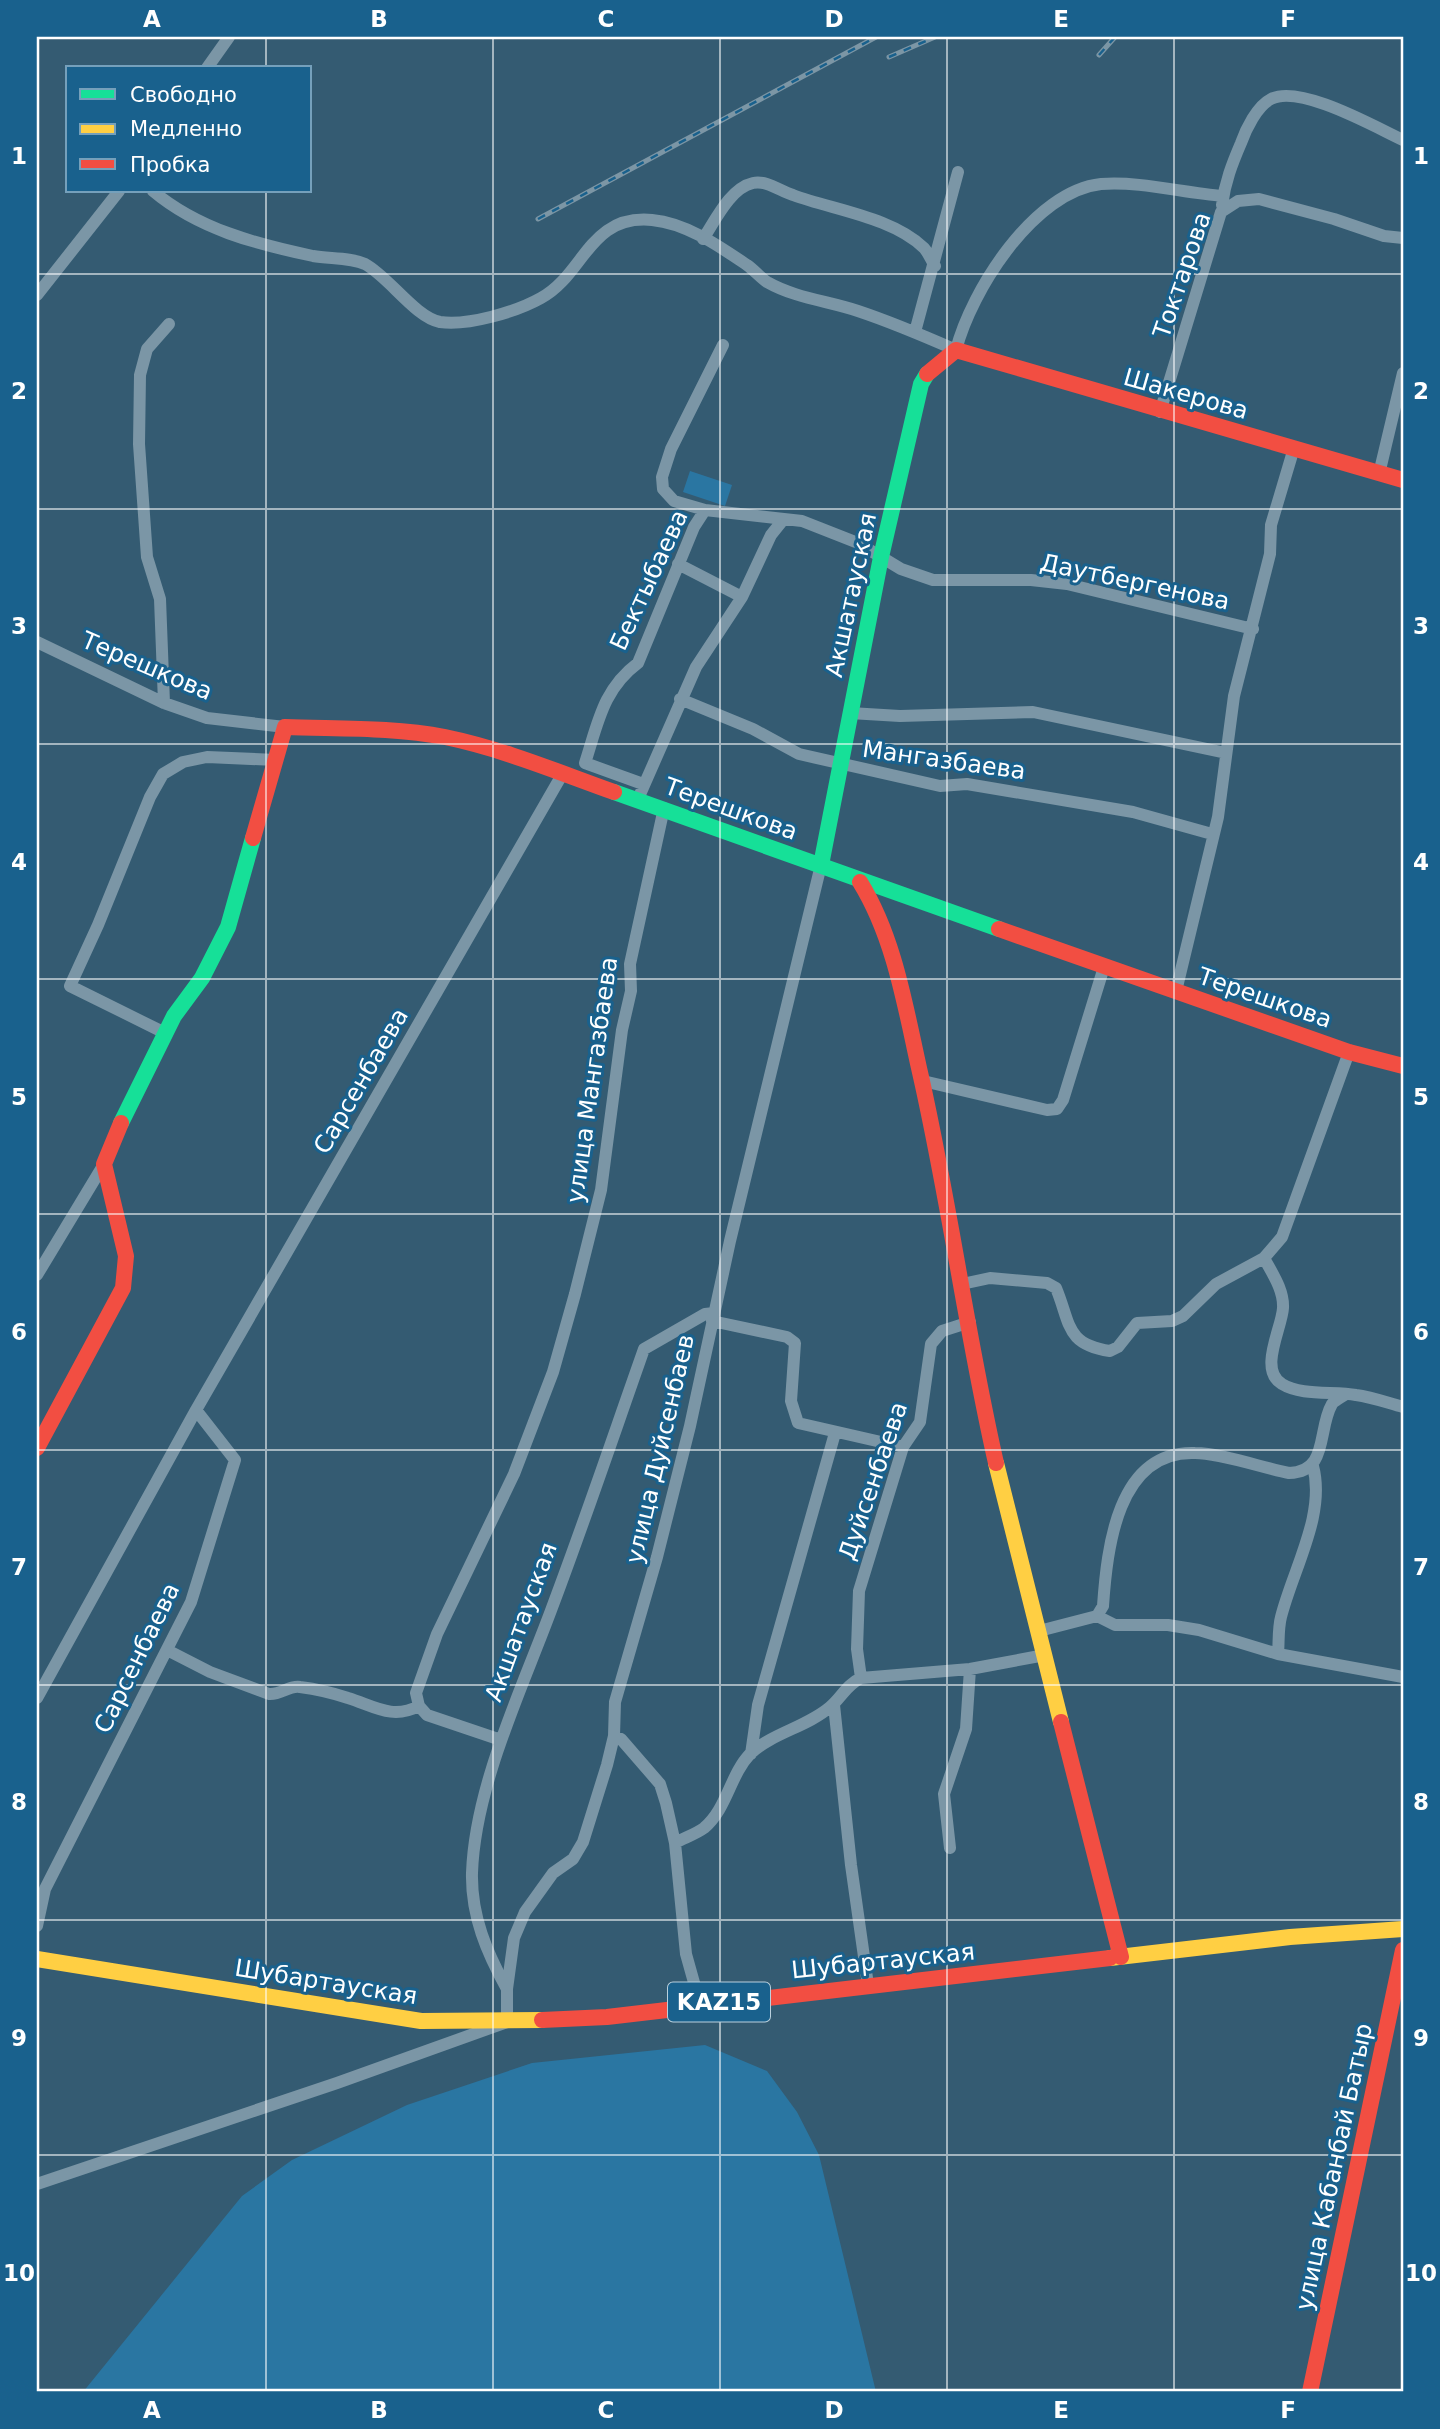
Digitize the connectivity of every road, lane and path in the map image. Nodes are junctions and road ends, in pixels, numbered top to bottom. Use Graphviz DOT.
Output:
graph roads {
  1 [pos="229,37"];
  2 [pos="208,66"];
  3 [pos="1403,140"];
  4 [pos="958,172"];
  5 [pos="118,192"];
  6 [pos="154,192"];
  7 [pos="1223,196"];
  8 [pos="1222,212"];
  9 [pos="1403,238"];
  10 [pos="703,239"];
  11 [pos="935,266"];
  12 [pos="37,295"];
  13 [pos="169,324"];
  14 [pos="915,332"];
  15 [pos="723,345"];
  16 [pos="956,350"];
  17 [pos="1403,373"];
  18 [pos="1160,412"];
  19 [pos="1294,448"];
  20 [pos="1379,474"];
  21 [pos="1403,480"];
  22 [pos="705,510"];
  23 [pos="783,520"];
  24 [pos="881,557"];
  25 [pos="678,564"];
  26 [pos="742,597"];
  27 [pos="1253,629"];
  28 [pos="37,642"];
  29 [pos="680,699"];
  30 [pos="164,703"];
  31 [pos="850,713"];
  32 [pos="285,727"];
  33 [pos="1226,753"];
  34 [pos="276,760"];
  35 [pos="840,766"];
  36 [pos="563,773"];
  37 [pos="640,792"];
  38 [pos="664,808"];
  39 [pos="1212,834"];
  40 [pos="821,865"];
  41 [pos="860,882"];
  42 [pos="1104,967"];
  43 [pos="1176,991"];
  44 [pos="165,1033"];
  45 [pos="1349,1052"];
  46 [pos="1403,1066"];
  47 [pos="923,1081"];
  48 [pos="104,1164"];
  49 [pos="1264,1258"];
  50 [pos="37,1275"];
  51 [pos="962,1284"];
  52 [pos="713,1317"];
  53 [pos="970,1322"];
  54 [pos="1346,1394"];
  55 [pos="1403,1407"];
  56 [pos="196,1410"];
  57 [pos="835,1433"];
  58 [pos="903,1447"];
  59 [pos="37,1448"];
  60 [pos="1313,1466"];
  61 [pos="1097,1616"];
  62 [pos="1039,1631"];
  63 [pos="166,1650"];
  64 [pos="1278,1654"];
  65 [pos="1045,1655"];
  66 [pos="970,1669"];
  67 [pos="1403,1677"];
  68 [pos="861,1678"];
  69 [pos="37,1698"];
  70 [pos="834,1705"];
  71 [pos="419,1706"];
  72 [pos="614,1736"];
  73 [pos="502,1740"];
  74 [pos="751,1754"];
  75 [pos="675,1843"];
  76 [pos="950,1848"];
  77 [pos="37,1926"];
  78 [pos="1403,1929"];
  79 [pos="1403,1950"];
  80 [pos="1121,1958"];
  81 [pos="37,1959"];
  82 [pos="869,1985"];
  83 [pos="507,1989"];
  84 [pos="700,2004"];
  85 [pos="507,2022"];
  86 [pos="37,2184"];
  87 [pos="1310,2392"];
  1 -- 2 [label="street"];
  3 -- 7 [label="street"];
  4 -- 11 [label="street"];
  5 -- 12 [label="street"];
  6 -- 10 [label="street"];
  7 -- 8 [label="street"];
  7 -- 16 [label="street"];
  8 -- 9 [label="street, Токтарова"];
  8 -- 18 [label="street, Токтарова"];
  10 -- 11 [label="street"];
  10 -- 14 [label="street"];
  11 -- 14 [label="street"];
  13 -- 30 [label="street"];
  14 -- 16 [label="street"];
  15 -- 22 [label="street, Даутбергенова"];
  16 -- 18 [label="street, Шакерова"];
  16 -- 24 [label="street, Акшатауская"];
  17 -- 20 [label="street"];
  18 -- 19 [label="street, Шакерова"];
  19 -- 20 [label="street, Шакерова"];
  19 -- 27 [label="street"];
  20 -- 21 [label="street, Шакерова"];
  22 -- 23 [label="street, Даутбергенова"];
  22 -- 25 [label="street, Бектыбаева"];
  23 -- 24 [label="street, Даутбергенова"];
  23 -- 26 [label="street"];
  24 -- 27 [label="street, Даутбергенова"];
  24 -- 31 [label="street, Акшатауская"];
  25 -- 26 [label="street"];
  25 -- 37 [label="street, Бектыбаева"];
  26 -- 29 [label="street"];
  27 -- 33 [label="street"];
  28 -- 30 [label="street, Терешкова"];
  29 -- 35 [label="street, Мангазбаева"];
  29 -- 37 [label="street"];
  30 -- 32 [label="street, Терешкова"];
  31 -- 33 [label="street"];
  31 -- 35 [label="street, Акшатауская"];
  32 -- 34 [label="street"];
  32 -- 36 [label="street, Терешкова"];
  33 -- 39 [label="street"];
  34 -- 44 [label="street"];
  34 -- 44 [label="street"];
  35 -- 39 [label="street, Мангазбаева"];
  35 -- 40 [label="street, Акшатауская"];
  36 -- 37 [label="street, Терешкова"];
  36 -- 56 [label="street, Сарсенбаева"];
  37 -- 38 [label="street, Терешкова"];
  38 -- 40 [label="street, Терешкова"];
  38 -- 71 [label="street, улица Мангазбаева"];
  39 -- 43 [label="street"];
  40 -- 41 [label="street, Терешкова"];
  40 -- 52 [label="street, улица Дуйсенбаев"];
  41 -- 42 [label="street, Терешкова"];
  41 -- 47 [label="street"];
  42 -- 43 [label="street, Терешкова"];
  42 -- 47 [label="street"];
  43 -- 45 [label="street, Терешкова"];
  44 -- 48 [label="street"];
  45 -- 46 [label="street, Терешкова"];
  45 -- 49 [label="street"];
  47 -- 51 [label="street"];
  48 -- 50 [label="street"];
  48 -- 59 [label="street"];
  49 -- 51 [label="street"];
  49 -- 54 [label="street"];
  51 -- 53 [label="street"];
  52 -- 57 [label="street"];
  52 -- 72 [label="street, улица Дуйсенбаев"];
  52 -- 73 [label="street, Акшатауская"];
  53 -- 58 [label="street, Дуйсенбаева"];
  53 -- 62 [label="street"];
  54 -- 55 [label="street"];
  54 -- 60 [label="street"];
  56 -- 63 [label="street, Сарсенбаева"];
  56 -- 69 [label="street, Сарсенбаева"];
  57 -- 58 [label="street"];
  57 -- 74 [label="street"];
  58 -- 68 [label="street, Дуйсенбаева"];
  60 -- 61 [label="street"];
  60 -- 64 [label="street"];
  61 -- 62 [label="street"];
  61 -- 64 [label="street"];
  62 -- 65 [label="street"];
  63 -- 71 [label="street"];
  63 -- 77 [label="street, Сарсенбаева"];
  64 -- 67 [label="street"];
  65 -- 66 [label="street"];
  65 -- 80 [label="street"];
  66 -- 68 [label="street"];
  66 -- 76 [label="street"];
  68 -- 70 [label="street"];
  70 -- 74 [label="street"];
  70 -- 82 [label="street"];
  71 -- 73 [label="street"];
  72 -- 75 [label="street"];
  72 -- 83 [label="street, улица Дуйсенбаев"];
  73 -- 83 [label="street, Акшатауская"];
  74 -- 75 [label="street"];
  75 -- 84 [label="street"];
  78 -- 80 [label="street, Шубартауская / KAZ15"];
  79 -- 87 [label="street, улица Кабанбай Батыр"];
  80 -- 82 [label="street, Шубартауская / KAZ15"];
  81 -- 85 [label="street, Шубартауская / KAZ15"];
  82 -- 84 [label="street, Шубартауская / KAZ15"];
  83 -- 85 [label="street, улица Дуйсенбаев"];
  84 -- 85 [label="street, Шубартауская / KAZ15"];
  85 -- 86 [label="street"];
}
